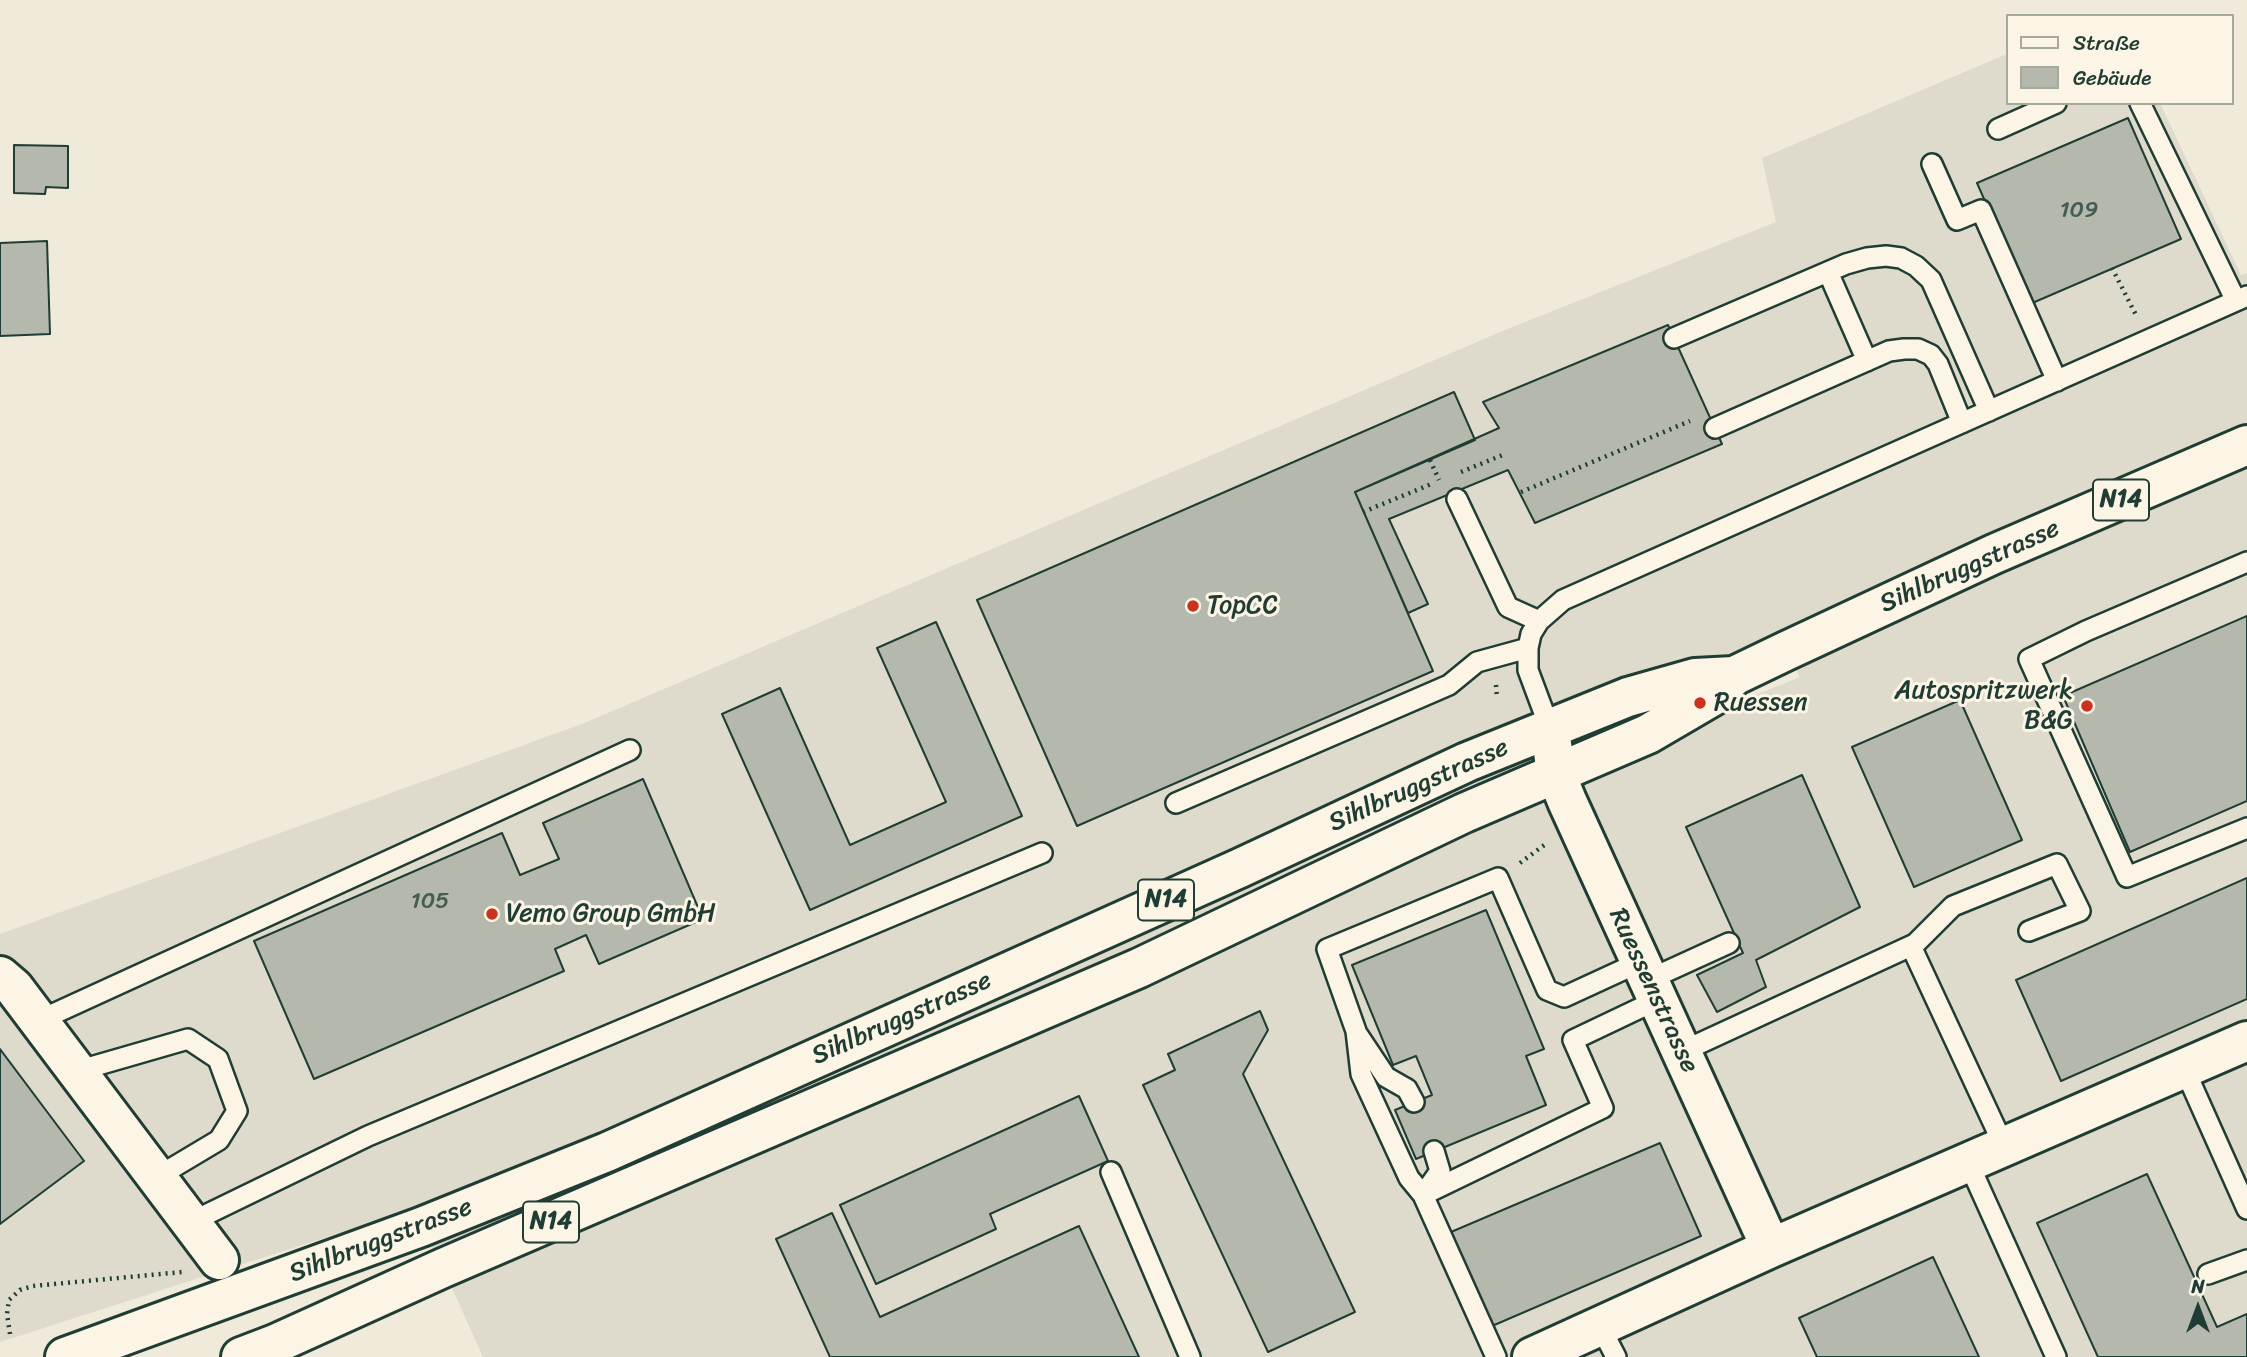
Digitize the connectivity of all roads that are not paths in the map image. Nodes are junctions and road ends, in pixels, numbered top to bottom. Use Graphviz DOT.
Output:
graph roads {
  1 [pos="2052,105"];
  2 [pos="2141,105"];
  3 [pos="1998,129"];
  4 [pos="1931,164"];
  5 [pos="1828,272"];
  6 [pos="2241,299"];
  7 [pos="1674,338"];
  8 [pos="1867,361"];
  9 [pos="2057,381"];
  10 [pos="1989,411"];
  11 [pos="1962,423"];
  12 [pos="1715,428"];
  13 [pos="2247,445"];
  14 [pos="1457,499"];
  15 [pos="2247,562"];
  16 [pos="1539,621"];
  17 [pos="1528,648"];
  18 [pos="1734,677"];
  19 [pos="1550,729"];
  20 [pos="630,750"];
  21 [pos="1556,774"];
  22 [pos="1176,803"];
  23 [pos="2247,828"];
  24 [pos="1042,853"];
  25 [pos="2029,931"];
  26 [pos="1729,943"];
  27 [pos="1911,946"];
  28 [pos="0,976"];
  29 [pos="1648,981"];
  30 [pos="38,1021"];
  31 [pos="1356,1031"];
  32 [pos="2247,1041"];
  33 [pos="1681,1052"];
  34 [pos="2183,1068"];
  35 [pos="76,1071"];
  36 [pos="1414,1102"];
  37 [pos="2004,1146"];
  38 [pos="1434,1151"];
  39 [pos="1968,1162"];
  40 [pos="1111,1172"];
  41 [pos="157,1177"];
  42 [pos="1423,1195"];
  43 [pos="2247,1209"];
  44 [pos="191,1222"];
  45 [pos="1771,1248"];
  46 [pos="219,1259"];
  47 [pos="2247,1260"];
  48 [pos="2208,1274"];
  49 [pos="1608,1341"];
  50 [pos="65,1357"];
  51 [pos="241,1357"];
  52 [pos="1190,1357"];
  53 [pos="1496,1357"];
  54 [pos="1532,1357"];
  55 [pos="2056,1357"];
  1 -- 3 [label="lane"];
  2 -- 6 [label="lane"];
  4 -- 9 [label="lane"];
  5 -- 7 [label="lane"];
  5 -- 8 [label="lane"];
  5 -- 10 [label="lane"];
  6 -- 9 [label="lane"];
  8 -- 11 [label="lane"];
  8 -- 12 [label="lane"];
  9 -- 10 [label="lane"];
  10 -- 11 [label="lane"];
  11 -- 16 [label="lane"];
  13 -- 18 [label="main road, Sihlbruggstrasse / N14"];
  14 -- 16 [label="lane"];
  15 -- 23 [label="lane"];
  16 -- 17 [label="lane"];
  17 -- 19 [label="lane"];
  17 -- 22 [label="lane"];
  18 -- 19 [label="main road, Sihlbruggstrasse / N14"];
  18 -- 21 [label="main road, Sihlbruggstrasse / N14"];
  19 -- 21 [label="main road, Ruessenstrasse"];
  19 -- 50 [label="main road, Sihlbruggstrasse / N14"];
  20 -- 30 [label="lane"];
  21 -- 29 [label="main road, Ruessenstrasse"];
  21 -- 51 [label="main road, Sihlbruggstrasse / N14"];
  24 -- 44 [label="lane"];
  25 -- 27 [label="lane"];
  26 -- 29 [label="lane"];
  27 -- 33 [label="lane"];
  27 -- 37 [label="lane"];
  28 -- 30 [label="main road"];
  29 -- 31 [label="lane"];
  29 -- 33 [label="main road, Ruessenstrasse"];
  29 -- 42 [label="lane"];
  30 -- 35 [label="main road"];
  31 -- 36 [label="lane"];
  31 -- 42 [label="lane"];
  32 -- 34 [label="main road"];
  33 -- 45 [label="main road, Ruessenstrasse"];
  34 -- 37 [label="main road"];
  34 -- 43 [label="lane"];
  35 -- 41 [label="main road"];
  35 -- 41 [label="lane"];
  37 -- 39 [label="main road"];
  38 -- 42 [label="lane"];
  39 -- 45 [label="main road"];
  39 -- 55 [label="lane"];
  40 -- 52 [label="lane"];
  41 -- 44 [label="main road"];
  42 -- 53 [label="lane"];
  44 -- 46 [label="main road"];
  45 -- 49 [label="main road"];
  47 -- 48 [label="lane"];
  49 -- 54 [label="main road"];
}
